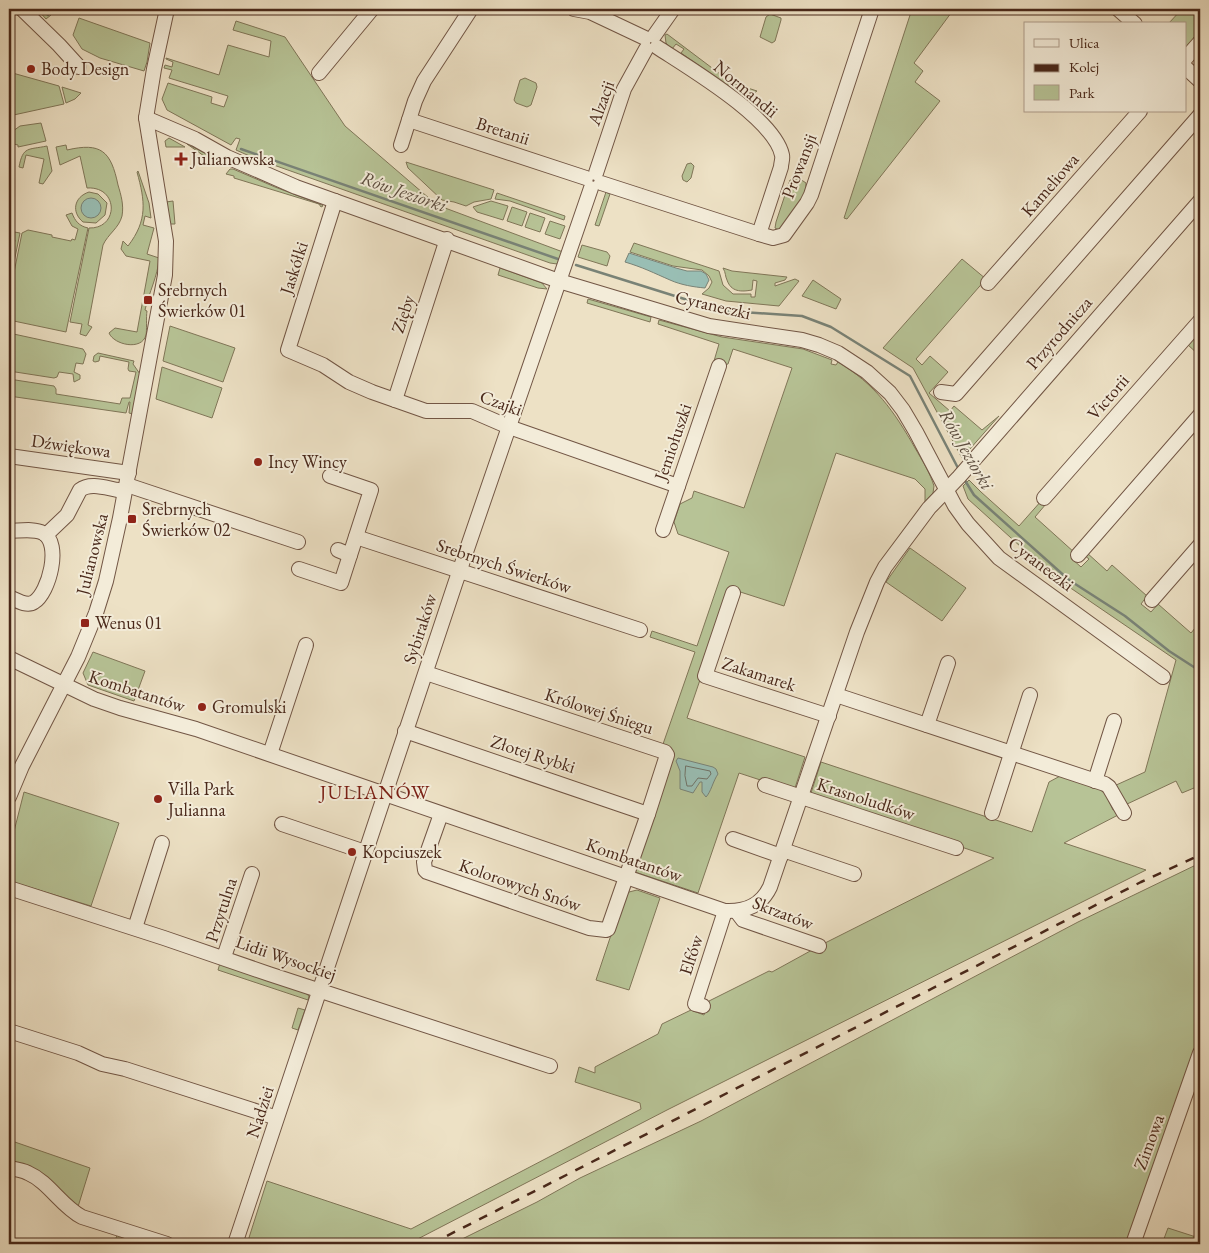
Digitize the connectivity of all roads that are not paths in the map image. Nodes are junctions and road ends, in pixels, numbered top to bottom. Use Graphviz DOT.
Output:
graph roads {
  1 [pos="22,9"];
  2 [pos="167,9"];
  3 [pos="372,9"];
  4 [pos="471,9"];
  5 [pos="574,9"];
  6 [pos="672,9"];
  7 [pos="872,9"];
  8 [pos="1118,9"];
  9 [pos="1133,22"];
  10 [pos="651,42"];
  11 [pos="1200,42"];
  12 [pos="1186,58"];
  13 [pos="79,67"];
  14 [pos="1186,68"];
  15 [pos="319,73"];
  16 [pos="1200,80"];
  17 [pos="1139,112"];
  18 [pos="1200,115"];
  19 [pos="146,118"];
  20 [pos="409,120"];
  21 [pos="401,145"];
  22 [pos="594,181"];
  23 [pos="335,201"];
  24 [pos="1200,201"];
  25 [pos="759,234"];
  26 [pos="447,239"];
  27 [pos="559,281"];
  28 [pos="988,283"];
  29 [pos="1200,321"];
  30 [pos="288,346"];
  31 [pos="719,366"];
  32 [pos="941,392"];
  33 [pos="395,400"];
  34 [pos="1200,415"];
  35 [pos="509,427"];
  36 [pos="9,456"];
  37 [pos="330,476"];
  38 [pos="124,483"];
  39 [pos="678,486"];
  40 [pos="946,490"];
  41 [pos="1044,498"];
  42 [pos="663,530"];
  43 [pos="9,531"];
  44 [pos="46,535"];
  45 [pos="356,538"];
  46 [pos="298,542"];
  47 [pos="1200,545"];
  48 [pos="1078,555"];
  49 [pos="299,569"];
  50 [pos="459,571"];
  51 [pos="733,593"];
  52 [pos="9,597"];
  53 [pos="1152,600"];
  54 [pos="640,630"];
  55 [pos="306,645"];
  56 [pos="9,658"];
  57 [pos="948,663"];
  58 [pos="426,673"];
  59 [pos="1163,677"];
  60 [pos="64,686"];
  61 [pos="836,694"];
  62 [pos="1030,694"];
  63 [pos="829,716"];
  64 [pos="1114,721"];
  65 [pos="927,725"];
  66 [pos="406,731"];
  67 [pos="1011,753"];
  68 [pos="270,754"];
  69 [pos="1095,781"];
  70 [pos="765,785"];
  71 [pos="384,794"];
  72 [pos="9,797"];
  73 [pos="801,797"];
  74 [pos="992,813"];
  75 [pos="1124,813"];
  76 [pos="441,814"];
  77 [pos="648,814"];
  78 [pos="282,824"];
  79 [pos="733,840"];
  80 [pos="162,843"];
  81 [pos="956,848"];
  82 [pos="365,852"];
  83 [pos="782,853"];
  84 [pos="252,874"];
  85 [pos="854,874"];
  86 [pos="627,877"];
  87 [pos="9,888"];
  88 [pos="731,911"];
  89 [pos="135,928"];
  90 [pos="819,946"];
  91 [pos="224,957"];
  92 [pos="320,991"];
  93 [pos="702,1006"];
  94 [pos="9,1031"];
  95 [pos="1200,1053"];
  96 [pos="550,1066"];
  97 [pos="271,1116"];
  98 [pos="9,1168"];
  99 [pos="167,1244"];
  100 [pos="235,1244"];
  101 [pos="1133,1244"];
  1 -- 13 [label="street"];
  2 -- 19 [label="street, Julianowska"];
  3 -- 15 [label="street"];
  4 -- 20 [label="street"];
  5 -- 10 [label="street, Normandii"];
  6 -- 10 [label="street, Alzacji"];
  7 -- 25 [label="street, Prowansji"];
  8 -- 9 [label="street"];
  10 -- 22 [label="street, Alzacji"];
  10 -- 25 [label="street, Normandii"];
  11 -- 12 [label="street"];
  14 -- 16 [label="street"];
  17 -- 28 [label="street, Kameliowa"];
  18 -- 32 [label="street"];
  19 -- 23 [label="street, Cyraneczki"];
  19 -- 38 [label="street, Julianowska"];
  20 -- 21 [label="street"];
  20 -- 22 [label="street, Bretanii"];
  22 -- 25 [label="street, Prowansji"];
  22 -- 27 [label="street, Alzacji"];
  23 -- 26 [label="street, Cyraneczki"];
  23 -- 30 [label="street, Jaskółki"];
  24 -- 40 [label="street, Przyrodnicza"];
  26 -- 27 [label="street, Cyraneczki"];
  26 -- 33 [label="street, Zięby"];
  27 -- 35 [label="street, Sybiraków"];
  27 -- 40 [label="street, Cyraneczki"];
  29 -- 41 [label="street, Victorii"];
  30 -- 33 [label="street, Czajki"];
  31 -- 39 [label="street, Jemiołuszki"];
  33 -- 35 [label="street, Czajki"];
  34 -- 48 [label="street"];
  35 -- 39 [label="street, Czajki"];
  35 -- 50 [label="street, Sybiraków"];
  36 -- 38 [label="street, Dźwiękowa"];
  37 -- 45 [label="street"];
  38 -- 44 [label="street"];
  38 -- 46 [label="street"];
  38 -- 60 [label="street, Julianowska"];
  39 -- 42 [label="street, Jemiołuszki"];
  40 -- 59 [label="street, Cyraneczki"];
  40 -- 61 [label="street"];
  43 -- 44 [label="street"];
  44 -- 52 [label="street"];
  45 -- 49 [label="street"];
  45 -- 50 [label="street, Srebrnych Świerków"];
  47 -- 53 [label="street"];
  50 -- 54 [label="street, Srebrnych Świerków"];
  50 -- 58 [label="street, Sybiraków"];
  51 -- 63 [label="street, Zakamarek"];
  55 -- 68 [label="street"];
  56 -- 60 [label="street, Kombatantów"];
  57 -- 65 [label="street"];
  58 -- 66 [label="street, Sybiraków"];
  58 -- 77 [label="street, Królowej Śniegu"];
  60 -- 68 [label="street, Kombatantów"];
  60 -- 72 [label="street, Julianowska"];
  61 -- 63 [label="street"];
  61 -- 65 [label="street"];
  62 -- 67 [label="street"];
  63 -- 73 [label="street"];
  64 -- 69 [label="street"];
  65 -- 67 [label="street"];
  66 -- 71 [label="street, Sybiraków"];
  66 -- 77 [label="street, Złotej Rybki"];
  67 -- 69 [label="street"];
  67 -- 74 [label="street"];
  68 -- 71 [label="street, Kombatantów"];
  69 -- 75 [label="street"];
  70 -- 73 [label="street, Krasnoludków"];
  71 -- 76 [label="street, Kombatantów"];
  71 -- 82 [label="street, Sybiraków"];
  73 -- 81 [label="street, Krasnoludków"];
  73 -- 83 [label="street"];
  76 -- 86 [label="street, Kombatantów"];
  76 -- 86 [label="street, Kolorowych Snów"];
  77 -- 86 [label="street, Królowej Śniegu"];
  78 -- 82 [label="street"];
  79 -- 83 [label="street"];
  80 -- 89 [label="street"];
  82 -- 92 [label="street, Sybiraków"];
  83 -- 85 [label="street"];
  83 -- 88 [label="street"];
  84 -- 91 [label="street, Przytulna"];
  86 -- 88 [label="street, Kombatantów"];
  87 -- 89 [label="street, Lidii Wysockiej"];
  88 -- 90 [label="street, Skrzatów"];
  88 -- 93 [label="street, Elfów"];
  89 -- 91 [label="street, Lidii Wysockiej"];
  91 -- 92 [label="street, Lidii Wysockiej"];
  92 -- 96 [label="street, Lidii Wysockiej"];
  92 -- 100 [label="street, Nadziei"];
  94 -- 97 [label="street"];
  95 -- 101 [label="street, Zimowa"];
  98 -- 99 [label="street"];
}
